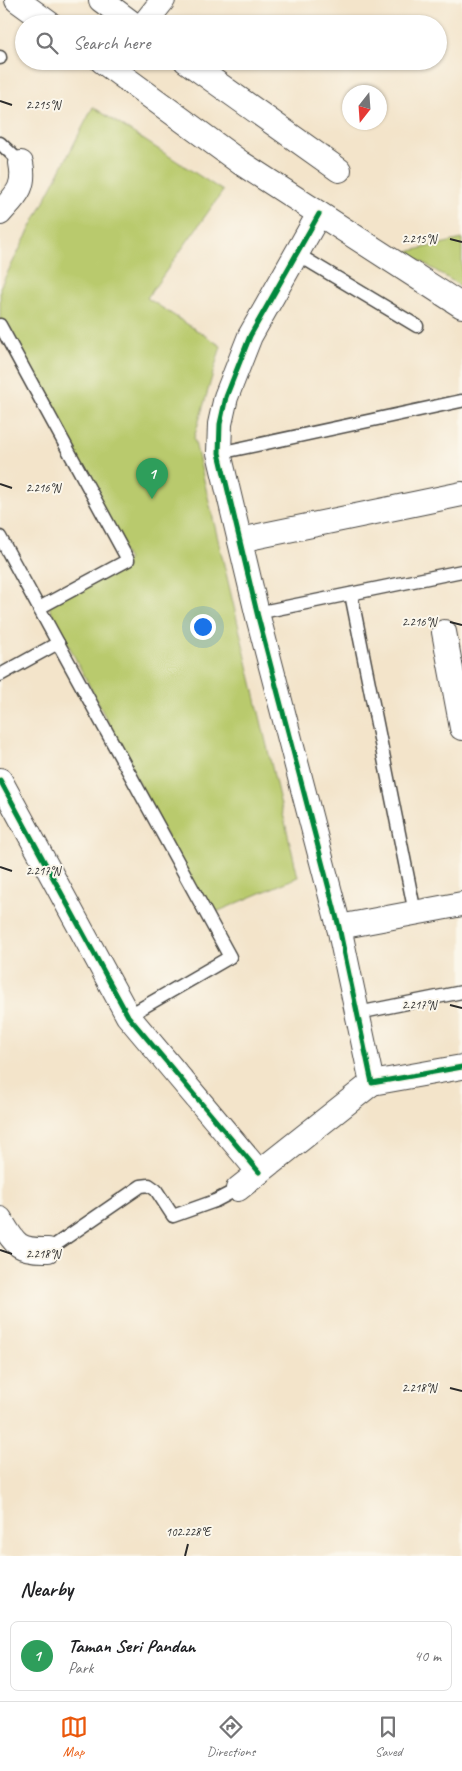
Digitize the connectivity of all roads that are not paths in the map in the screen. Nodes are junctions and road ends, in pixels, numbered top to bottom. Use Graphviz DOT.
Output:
graph roads {
  1 [pos="17,0"];
  2 [pos="101,0"];
  3 [pos="163,0"];
  4 [pos="38,15"];
  5 [pos="122,15"];
  6 [pos="151,15"];
  7 [pos="118,70"];
  8 [pos="199,70"];
  9 [pos="0,143"];
  10 [pos="21,163"];
  11 [pos="339,170"];
  12 [pos="0,213"];
  13 [pos="319,214"];
  14 [pos="297,254"];
  15 [pos="462,306"];
  16 [pos="0,325"];
  17 [pos="417,326"];
  18 [pos="461,401"];
  19 [pos="219,453"];
  20 [pos="462,494"];
  21 [pos="0,537"];
  22 [pos="240,540"];
  23 [pos="462,571"];
  24 [pos="351,594"];
  25 [pos="39,608"];
  26 [pos="257,613"];
  27 [pos="444,632"];
  28 [pos="58,643"];
  29 [pos="0,675"];
  30 [pos="462,728"];
  31 [pos="0,780"];
  32 [pos="462,904"];
  33 [pos="415,913"];
  34 [pos="339,927"];
  35 [pos="462,992"];
  36 [pos="358,1012"];
  37 [pos="128,1016"];
  38 [pos="462,1067"];
  39 [pos="372,1083"];
  40 [pos="259,1172"];
  41 [pos="238,1189"];
  42 [pos="0,1219"];
  43 [pos="48,1250"];
  1 -- 4 [label="street"];
  2 -- 5 [label="street"];
  3 -- 6 [label="street"];
  7 -- 13 [label="street"];
  8 -- 11 [label="street"];
  9 -- 10 [label="lane"];
  10 -- 12 [label="street"];
  13 -- 14 [label="street"];
  13 -- 15 [label="street"];
  14 -- 17 [label="lane"];
  14 -- 19 [label="street"];
  16 -- 25 [label="lane"];
  18 -- 19 [label="lane"];
  19 -- 22 [label="street"];
  20 -- 22 [label="street"];
  21 -- 25 [label="lane"];
  22 -- 26 [label="street"];
  23 -- 24 [label="lane"];
  24 -- 26 [label="lane"];
  24 -- 33 [label="lane"];
  25 -- 28 [label="lane"];
  26 -- 34 [label="street"];
  27 -- 30 [label="street"];
  28 -- 29 [label="lane"];
  28 -- 37 [label="lane"];
  31 -- 37 [label="street"];
  32 -- 33 [label="street"];
  33 -- 34 [label="street"];
  34 -- 36 [label="street"];
  35 -- 36 [label="lane"];
  36 -- 39 [label="street"];
  37 -- 40 [label="street"];
  38 -- 39 [label="street"];
  39 -- 40 [label="street"];
  40 -- 41 [label="street"];
  41 -- 43 [label="lane"];
  42 -- 43 [label="street"];
}
